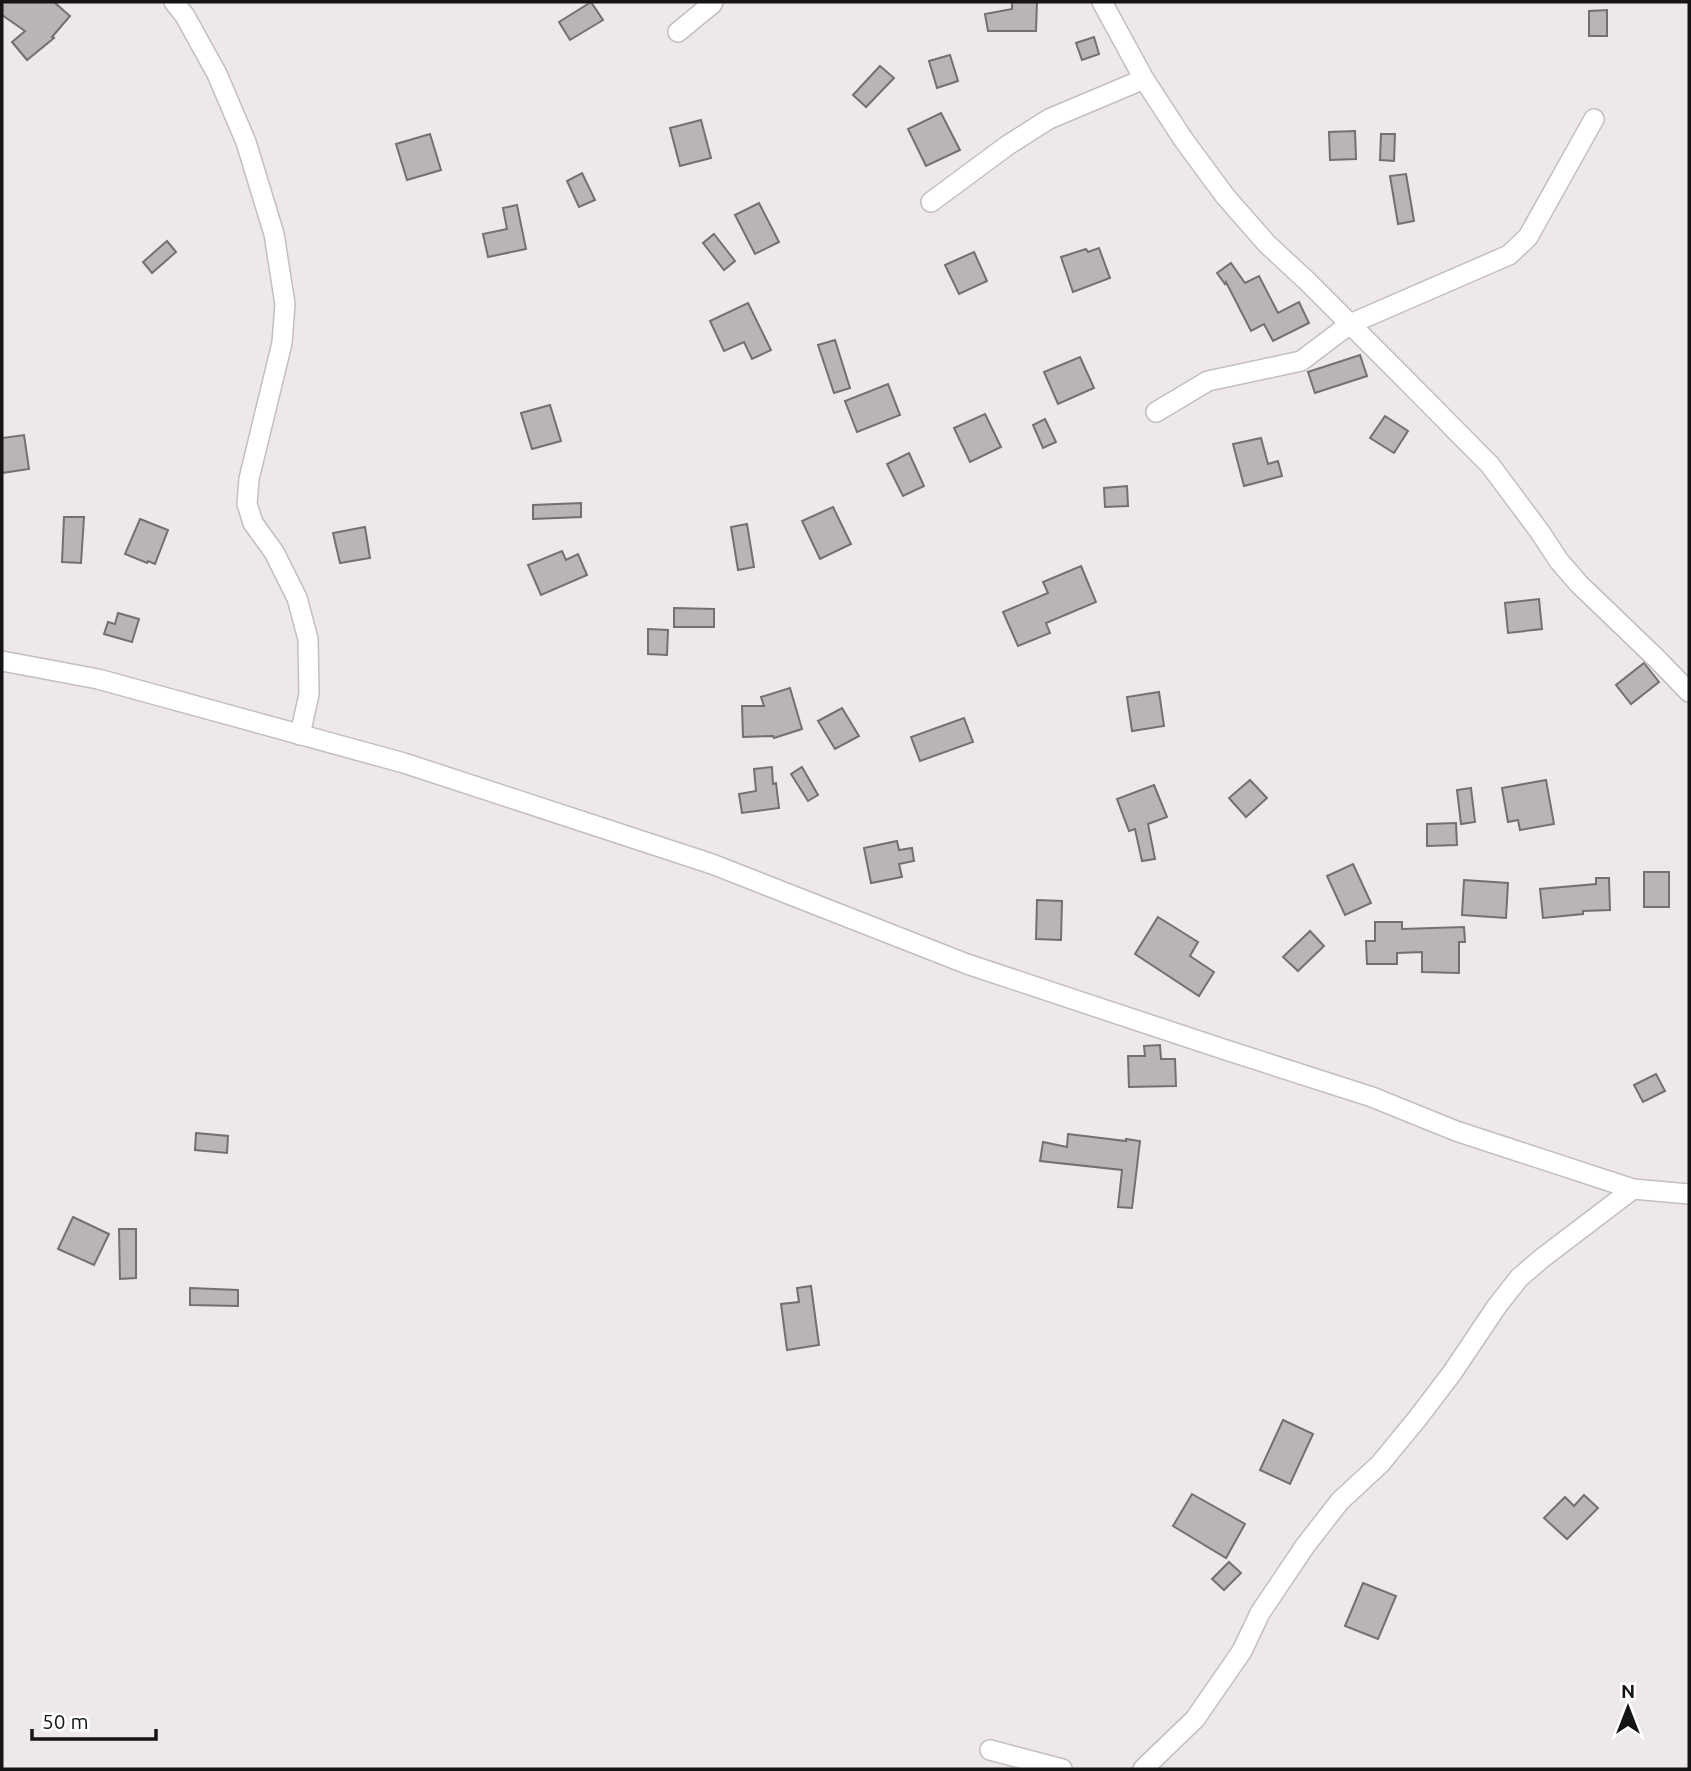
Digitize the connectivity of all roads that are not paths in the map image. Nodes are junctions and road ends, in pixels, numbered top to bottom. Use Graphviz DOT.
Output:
graph roads {
  1 [pos="174,2"];
  2 [pos="713,2"];
  3 [pos="1102,2"];
  4 [pos="678,32"];
  5 [pos="1144,79"];
  6 [pos="1594,119"];
  7 [pos="930,202"];
  8 [pos="1350,324"];
  9 [pos="1156,412"];
  10 [pos="2,661"];
  11 [pos="1689,692"];
  12 [pos="300,735"];
  13 [pos="1633,1189"];
  14 [pos="1689,1194"];
  15 [pos="990,1750"];
  16 [pos="1062,1769"];
  17 [pos="1143,1769"];
  1 -- 12 [label="street"];
  2 -- 4 [label="street"];
  3 -- 5 [label="street"];
  5 -- 7 [label="street"];
  5 -- 8 [label="street"];
  6 -- 8 [label="street"];
  8 -- 9 [label="street"];
  8 -- 11 [label="street"];
  10 -- 12 [label="street"];
  12 -- 13 [label="street"];
  13 -- 14 [label="street"];
  13 -- 17 [label="street"];
  15 -- 16 [label="street"];
}
